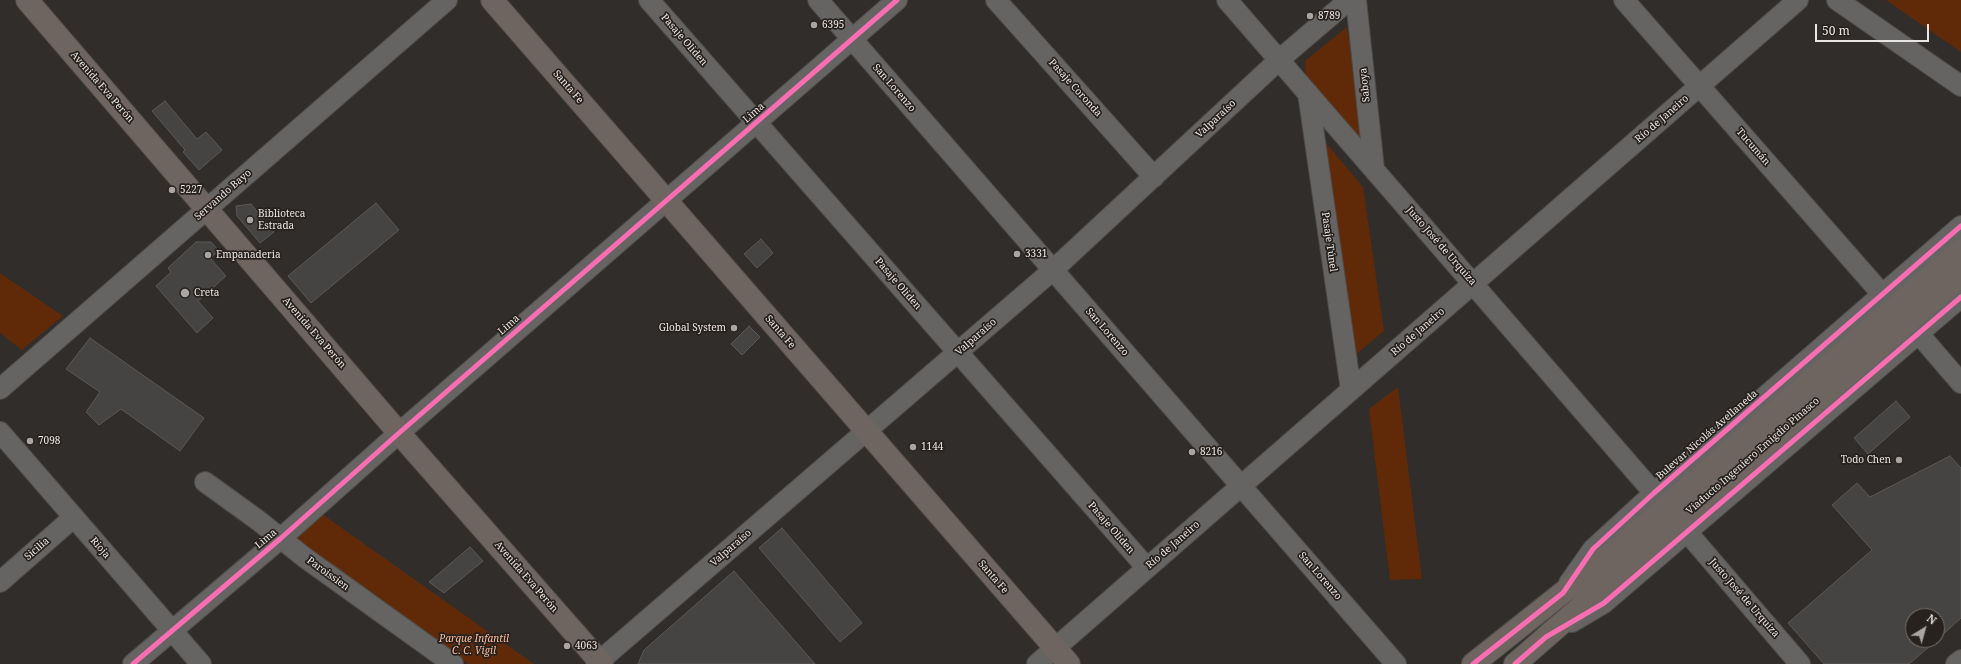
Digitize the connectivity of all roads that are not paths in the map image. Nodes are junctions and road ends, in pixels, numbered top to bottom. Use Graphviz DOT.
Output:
graph roads {
  1 [pos="27,0"];
  2 [pos="447,0"];
  3 [pos="492,0"];
  4 [pos="649,0"];
  5 [pos="818,0"];
  6 [pos="897,0"];
  7 [pos="996,0"];
  8 [pos="1227,0"];
  9 [pos="1349,0"];
  10 [pos="1356,0"];
  11 [pos="1624,0"];
  12 [pos="1798,0"];
  13 [pos="1837,0"];
  14 [pos="852,39"];
  15 [pos="1279,60"];
  16 [pos="1700,86"];
  17 [pos="1961,86"];
  18 [pos="1308,93"];
  19 [pos="756,123"];
  20 [pos="1374,169"];
  21 [pos="1154,177"];
  22 [pos="666,201"];
  23 [pos="207,209"];
  24 [pos="1961,226"];
  25 [pos="1961,250"];
  26 [pos="1053,270"];
  27 [pos="1961,275"];
  28 [pos="1473,284"];
  29 [pos="1882,294"];
  30 [pos="1961,297"];
  31 [pos="1918,333"];
  32 [pos="958,353"];
  33 [pos="1961,383"];
  34 [pos="0,389"];
  35 [pos="1351,390"];
  36 [pos="0,432"];
  37 [pos="867,432"];
  38 [pos="399,433"];
  39 [pos="205,482"];
  40 [pos="1241,486"];
  41 [pos="1654,493"];
  42 [pos="74,517"];
  43 [pos="1687,532"];
  44 [pos="280,539"];
  45 [pos="1620,559"];
  46 [pos="1147,568"];
  47 [pos="0,582"];
  48 [pos="1562,593"];
  49 [pos="172,630"];
  50 [pos="1546,637"];
  51 [pos="1062,656"];
  52 [pos="1961,660"];
  53 [pos="599,663"];
  54 [pos="133,664"];
  55 [pos="201,664"];
  56 [pos="453,664"];
  57 [pos="1037,664"];
  58 [pos="1396,664"];
  59 [pos="1473,664"];
  60 [pos="1515,664"];
  61 [pos="1800,664"];
  62 [pos="1956,664"];
  1 -- 23 [label="main road, Avenida Eva Perón"];
  2 -- 23 [label="street, Servando Bayo"];
  3 -- 22 [label="main road, Santa Fe"];
  4 -- 19 [label="street, Pasaje Oliden"];
  5 -- 14 [label="street, San Lorenzo"];
  6 -- 14 [label="street, Lima"];
  7 -- 21 [label="street, Pasaje Coronda"];
  8 -- 15 [label="street, Justo José de Urquiza"];
  9 -- 15 [label="street, Valparaíso"];
  10 -- 20 [label="street, Saboya"];
  11 -- 16 [label="street, Tucumán"];
  12 -- 16 [label="street, Río de Janeiro"];
  13 -- 17 [label="street"];
  14 -- 19 [label="street, Lima"];
  14 -- 26 [label="street, San Lorenzo"];
  15 -- 18 [label="street, Justo José de Urquiza"];
  15 -- 21 [label="street, Valparaíso"];
  16 -- 28 [label="street, Río de Janeiro"];
  16 -- 29 [label="street, Tucumán"];
  18 -- 20 [label="street, Justo José de Urquiza"];
  18 -- 35 [label="street, Pasaje Túnel"];
  19 -- 22 [label="street, Lima"];
  19 -- 32 [label="street, Pasaje Oliden"];
  20 -- 28 [label="street, Justo José de Urquiza"];
  21 -- 26 [label="street, Valparaíso"];
  22 -- 37 [label="main road, Santa Fe"];
  22 -- 38 [label="street, Lima"];
  23 -- 34 [label="street, Servando Bayo"];
  23 -- 38 [label="main road, Avenida Eva Perón"];
  24 -- 29 [label="street, Bulevar Nicolás Avellaneda"];
  25 -- 45 [label="main road, Viaducto Ingeniero Emigdio Pinasco"];
  26 -- 32 [label="street, Valparaíso"];
  26 -- 40 [label="street, San Lorenzo"];
  27 -- 45 [label="main road, Viaducto Ingeniero Emigdio Pinasco"];
  28 -- 35 [label="street, Río de Janeiro"];
  28 -- 41 [label="street, Justo José de Urquiza"];
  29 -- 41 [label="street, Bulevar Nicolás Avellaneda"];
  30 -- 31 [label="street"];
  31 -- 33 [label="street"];
  31 -- 43 [label="street"];
  32 -- 37 [label="street, Valparaíso"];
  32 -- 46 [label="street, Pasaje Oliden"];
  35 -- 40 [label="street, Río de Janeiro"];
  36 -- 42 [label="street, Rioja"];
  37 -- 51 [label="main road, Santa Fe"];
  37 -- 53 [label="street, Valparaíso"];
  38 -- 44 [label="street, Lima"];
  38 -- 53 [label="main road, Avenida Eva Perón"];
  39 -- 44 [label="street, Paroissien"];
  40 -- 46 [label="street, Río de Janeiro"];
  40 -- 58 [label="street, San Lorenzo"];
  41 -- 48 [label="street, Bulevar Nicolás Avellaneda"];
  42 -- 47 [label="street, Sicilia"];
  42 -- 49 [label="street, Rioja"];
  43 -- 50 [label="street"];
  43 -- 61 [label="street, Justo José de Urquiza"];
  44 -- 49 [label="street, Lima"];
  44 -- 56 [label="street, Paroissien"];
  45 -- 48 [label="main road, Viaducto Ingeniero Emigdio Pinasco"];
  45 -- 50 [label="main road, Viaducto Ingeniero Emigdio Pinasco"];
  46 -- 51 [label="street, Río de Janeiro"];
  48 -- 59 [label="main road, Bulevar Nicolás Avellaneda"];
  49 -- 54 [label="street, Lima"];
  49 -- 55 [label="street, Rioja"];
  50 -- 60 [label="main road"];
  51 -- 57 [label="street, Río de Janeiro"];
  52 -- 62 [label="street"];
}
